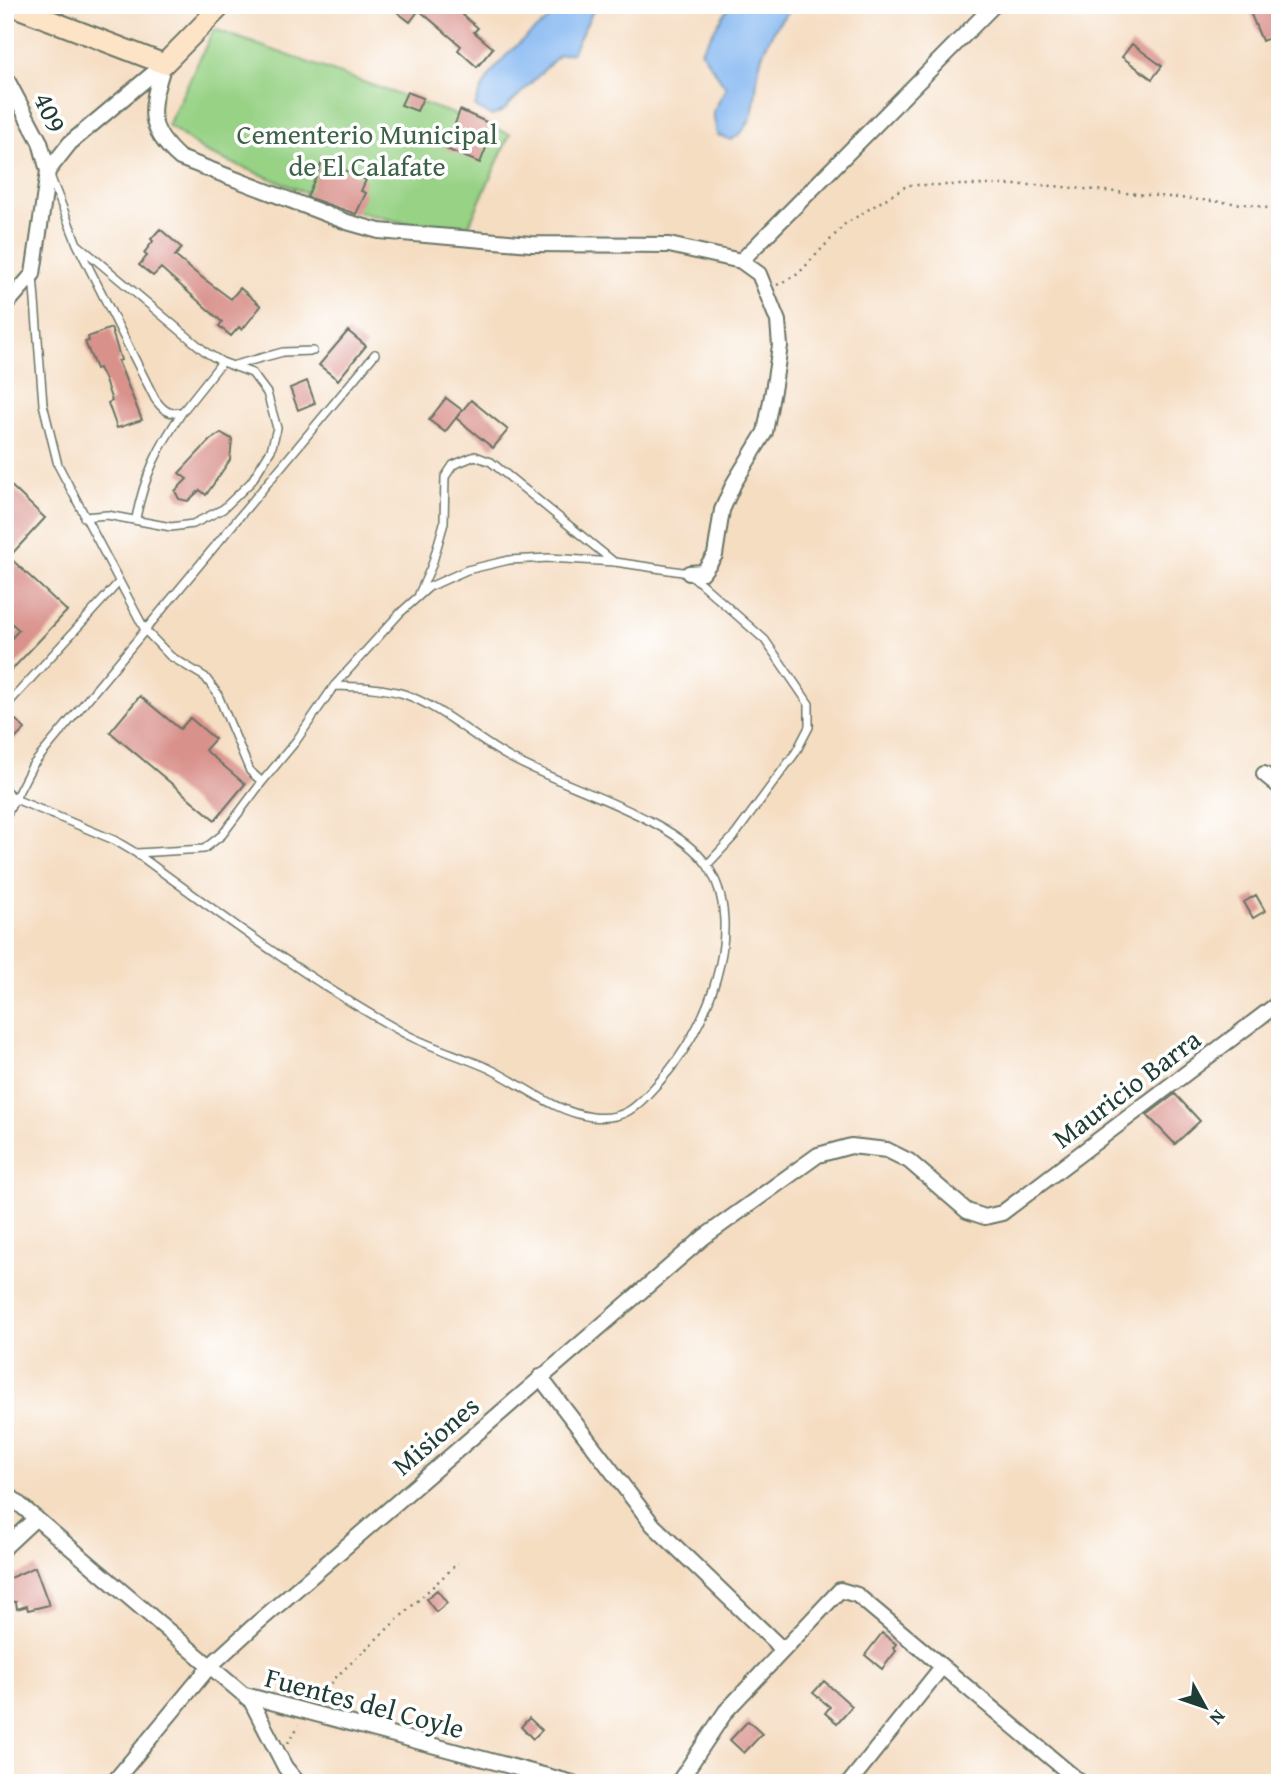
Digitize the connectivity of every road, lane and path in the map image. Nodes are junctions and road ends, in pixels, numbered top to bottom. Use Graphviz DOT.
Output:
graph roads {
  1 [pos="10,5"];
  2 [pos="222,5"];
  3 [pos="994,5"];
  4 [pos="164,64"];
  5 [pos="5,76"];
  6 [pos="48,171"];
  7 [pos="1280,211"];
  8 [pos="77,244"];
  9 [pos="741,261"];
  10 [pos="33,274"];
  11 [pos="768,290"];
  12 [pos="5,306"];
  13 [pos="313,351"];
  14 [pos="375,354"];
  15 [pos="222,362"];
  16 [pos="233,365"];
  17 [pos="183,411"];
  18 [pos="84,517"];
  19 [pos="136,518"];
  20 [pos="615,562"];
  21 [pos="689,573"];
  22 [pos="119,582"];
  23 [pos="418,597"];
  24 [pos="145,630"];
  25 [pos="334,686"];
  26 [pos="5,707"];
  27 [pos="1264,774"];
  28 [pos="262,782"];
  29 [pos="1280,787"];
  30 [pos="5,790"];
  31 [pos="15,799"];
  32 [pos="5,818"];
  33 [pos="136,853"];
  34 [pos="707,866"];
  35 [pos="1280,1002"];
  36 [pos="818,1155"];
  37 [pos="540,1377"];
  38 [pos="5,1492"];
  39 [pos="36,1518"];
  40 [pos="5,1547"];
  41 [pos="458,1563"];
  42 [pos="782,1649"];
  43 [pos="210,1665"];
  44 [pos="942,1668"];
  45 [pos="244,1695"];
  46 [pos="309,1712"];
  47 [pos="280,1759"];
  48 [pos="5,1779"];
  49 [pos="17,1783"];
  50 [pos="113,1783"];
  51 [pos="298,1783"];
  52 [pos="573,1783"];
  53 [pos="678,1783"];
  54 [pos="849,1783"];
  55 [pos="1080,1783"];
  1 -- 4 [label="main road"];
  2 -- 4 [label="main road"];
  3 -- 9 [label="street"];
  4 -- 6 [label="street"];
  4 -- 9 [label="street"];
  5 -- 6 [label="street, 409"];
  6 -- 8 [label="lane"];
  6 -- 10 [label="street"];
  7 -- 11 [label="path"];
  8 -- 15 [label="lane"];
  8 -- 17 [label="lane"];
  9 -- 11 [label="street"];
  10 -- 12 [label="street"];
  10 -- 18 [label="lane"];
  11 -- 21 [label="street"];
  13 -- 16 [label="lane"];
  14 -- 24 [label="lane"];
  15 -- 16 [label="lane"];
  15 -- 17 [label="lane"];
  16 -- 19 [label="lane"];
  17 -- 19 [label="lane"];
  18 -- 19 [label="lane"];
  18 -- 22 [label="lane"];
  20 -- 21 [label="lane"];
  20 -- 23 [label="lane"];
  20 -- 23 [label="lane"];
  21 -- 34 [label="lane"];
  22 -- 24 [label="lane"];
  22 -- 26 [label="lane"];
  23 -- 25 [label="lane"];
  24 -- 28 [label="lane"];
  24 -- 31 [label="lane"];
  25 -- 28 [label="lane"];
  25 -- 34 [label="lane"];
  27 -- 29 [label="street"];
  28 -- 33 [label="lane"];
  30 -- 31 [label="lane"];
  31 -- 32 [label="lane"];
  31 -- 33 [label="lane"];
  33 -- 34 [label="lane"];
  35 -- 36 [label="street, Mauricio Barra"];
  36 -- 37 [label="street, Misiones"];
  37 -- 42 [label="street"];
  37 -- 43 [label="street, Misiones"];
  38 -- 39 [label="street, Fuentes del Coyle"];
  39 -- 40 [label="street"];
  39 -- 43 [label="street, Fuentes del Coyle"];
  41 -- 46 [label="path"];
  42 -- 44 [label="street"];
  42 -- 53 [label="street"];
  43 -- 45 [label="street, Fuentes del Coyle"];
  43 -- 50 [label="street, Misiones"];
  44 -- 54 [label="street"];
  44 -- 55 [label="street"];
  45 -- 46 [label="street, Fuentes del Coyle"];
  45 -- 47 [label="street"];
  46 -- 47 [label="path"];
  46 -- 52 [label="street, Fuentes del Coyle"];
  47 -- 51 [label="street"];
  48 -- 49 [label="street"];
}
